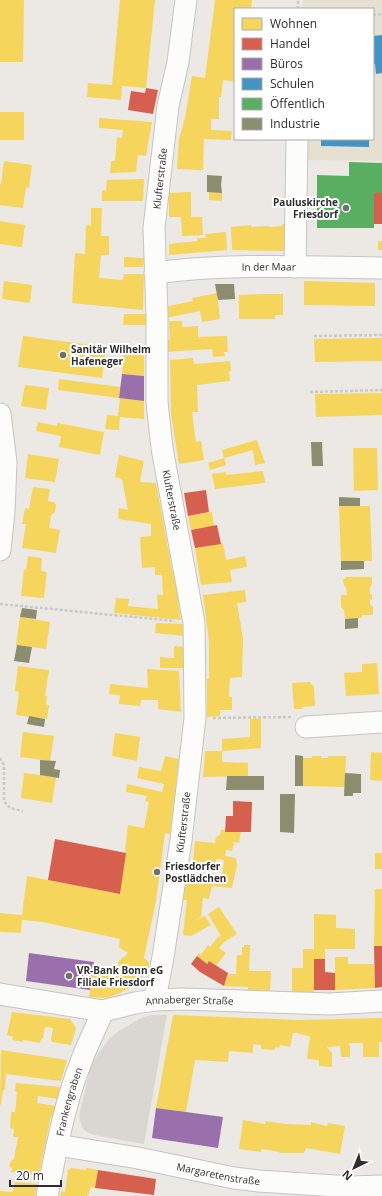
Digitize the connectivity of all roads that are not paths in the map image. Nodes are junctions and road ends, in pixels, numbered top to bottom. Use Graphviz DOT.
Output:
graph roads {
  1 [pos="186,0"];
  2 [pos="297,140"];
  3 [pos="295,267"];
  4 [pos="382,268"];
  5 [pos="155,273"];
  6 [pos="0,414"];
  7 [pos="0,550"];
  8 [pos="382,722"];
  9 [pos="306,727"];
  10 [pos="0,994"];
  11 [pos="155,1000"];
  12 [pos="382,1001"];
  13 [pos="103,1011"];
  14 [pos="57,1145"];
  15 [pos="382,1186"];
  16 [pos="47,1196"];
  1 -- 5 [label="street, Klufterstraße"];
  2 -- 3 [label="street"];
  3 -- 4 [label="street, In der Maar"];
  3 -- 5 [label="street, In der Maar"];
  5 -- 11 [label="street, Klufterstraße"];
  6 -- 7 [label="street"];
  8 -- 9 [label="street"];
  10 -- 13 [label="street, Annaberger Straße"];
  11 -- 12 [label="street, Annaberger Straße"];
  11 -- 13 [label="street, Annaberger Straße"];
  13 -- 14 [label="street, Frankengraben"];
  14 -- 15 [label="street, Margaretenstraße"];
  14 -- 16 [label="street, Frankengraben"];
}
